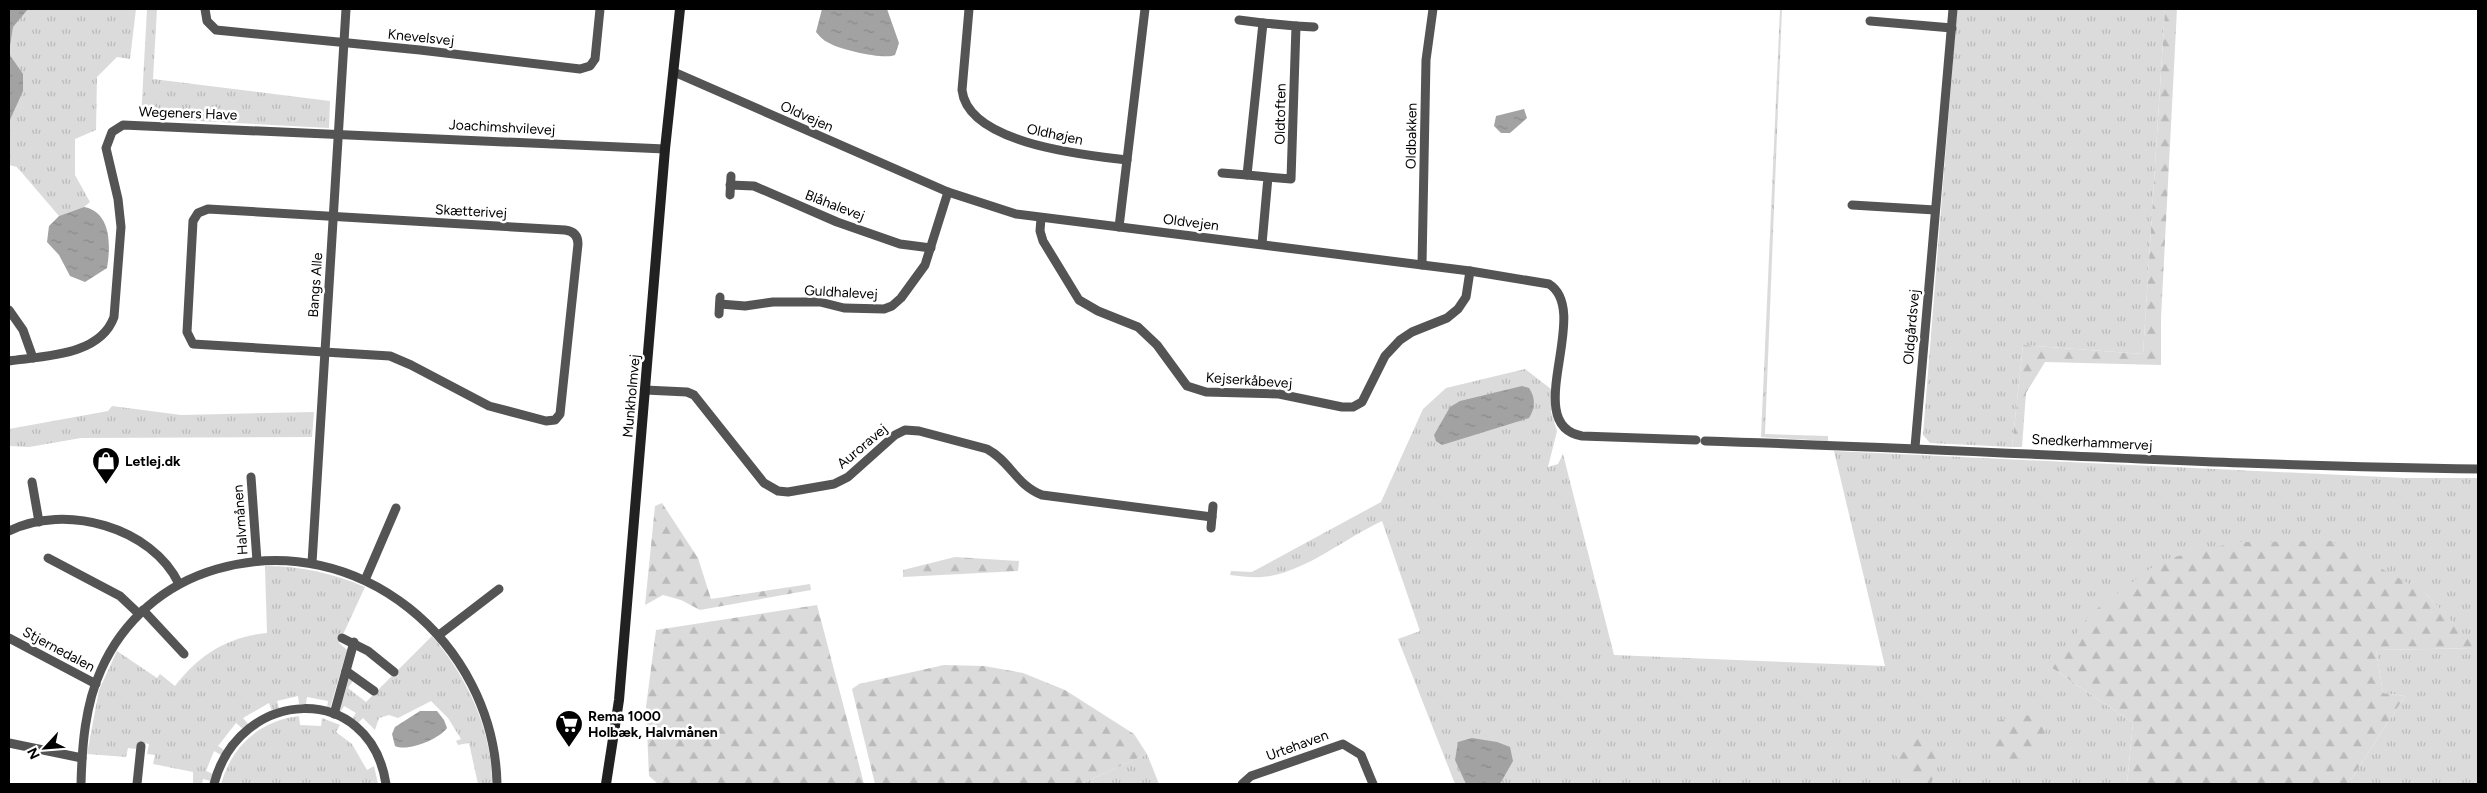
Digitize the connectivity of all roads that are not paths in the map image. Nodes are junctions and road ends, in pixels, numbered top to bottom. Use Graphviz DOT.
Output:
graph roads {
  1 [pos="206,9"];
  2 [pos="346,9"];
  3 [pos="600,9"];
  4 [pos="680,9"];
  5 [pos="968,9"];
  6 [pos="1145,9"];
  7 [pos="1433,9"];
  8 [pos="1953,9"];
  9 [pos="1239,20"];
  10 [pos="1870,21"];
  11 [pos="1263,23"];
  12 [pos="1296,26"];
  13 [pos="1314,27"];
  14 [pos="1952,28"];
  15 [pos="344,43"];
  16 [pos="674,72"];
  17 [pos="338,133"];
  18 [pos="665,149"];
  19 [pos="1127,160"];
  20 [pos="1222,172"];
  21 [pos="1247,175"];
  22 [pos="1268,177"];
  23 [pos="948,192"];
  24 [pos="730,195"];
  25 [pos="1852,205"];
  26 [pos="1935,210"];
  27 [pos="333,216"];
  28 [pos="1041,218"];
  29 [pos="1119,227"];
  30 [pos="1262,244"];
  31 [pos="931,248"];
  32 [pos="1422,265"];
  33 [pos="1470,271"];
  34 [pos="719,305"];
  35 [pos="9,310"];
  36 [pos="325,352"];
  37 [pos="33,358"];
  38 [pos="9,361"];
  39 [pos="646,390"];
  40 [pos="1590,437"];
  41 [pos="1915,447"];
  42 [pos="2478,469"];
  43 [pos="251,477"];
  44 [pos="32,482"];
  45 [pos="1213,506"];
  46 [pos="396,508"];
  47 [pos="1212,517"];
  48 [pos="39,522"];
  49 [pos="1210,528"];
  50 [pos="9,531"];
  51 [pos="48,558"];
  52 [pos="256,561"];
  53 [pos="312,563"];
  54 [pos="365,580"];
  55 [pos="179,584"];
  56 [pos="499,589"];
  57 [pos="141,612"];
  58 [pos="439,635"];
  59 [pos="9,638"];
  60 [pos="342,638"];
  61 [pos="354,642"];
  62 [pos="184,654"];
  63 [pos="346,671"];
  64 [pos="394,672"];
  65 [pos="96,684"];
  66 [pos="374,691"];
  67 [pos="334,714"];
  68 [pos="9,743"];
  69 [pos="141,746"];
  70 [pos="82,758"];
  71 [pos="81,784"];
  72 [pos="136,784"];
  73 [pos="214,784"];
  74 [pos="386,784"];
  75 [pos="497,784"];
  76 [pos="606,784"];
  77 [pos="1242,784"];
  78 [pos="1373,784"];
  1 -- 15 [label="street, Knevelsvej"];
  2 -- 15 [label="street, Bangs Alle"];
  3 -- 15 [label="street, Knevelsvej"];
  4 -- 16 [label="street, Munkholmvej"];
  5 -- 19 [label="street, Oldhøjen"];
  6 -- 19 [label="street"];
  7 -- 32 [label="street, Oldbakken"];
  8 -- 14 [label="street, Oldgårdsvej"];
  9 -- 11 [label="street"];
  10 -- 14 [label="street"];
  11 -- 12 [label="street"];
  11 -- 21 [label="street, Oldtoften"];
  12 -- 13 [label="street"];
  12 -- 22 [label="street, Oldtoften"];
  14 -- 26 [label="street, Oldgårdsvej"];
  15 -- 17 [label="street, Bangs Alle"];
  16 -- 18 [label="street, Munkholmvej"];
  16 -- 23 [label="street, Oldvejen"];
  17 -- 18 [label="street, Joachimshvilevej"];
  17 -- 27 [label="street, Bangs Alle"];
  17 -- 37 [label="street, Wegeners Have"];
  18 -- 39 [label="street, Munkholmvej"];
  19 -- 29 [label="street"];
  20 -- 21 [label="street"];
  21 -- 22 [label="street, Oldtoften"];
  22 -- 30 [label="street"];
  23 -- 28 [label="street, Oldvejen"];
  23 -- 31 [label="street, Guldhalevej"];
  24 -- 31 [label="street, Blåhalevej"];
  25 -- 26 [label="street"];
  26 -- 41 [label="street, Oldgårdsvej"];
  27 -- 36 [label="street, Bangs Alle"];
  27 -- 36 [label="street, Skætterivej"];
  27 -- 36 [label="street, Skætterivej"];
  28 -- 29 [label="street, Oldvejen"];
  28 -- 33 [label="street, Kejserkåbevej"];
  29 -- 30 [label="street, Oldvejen"];
  30 -- 32 [label="street, Oldvejen"];
  31 -- 34 [label="street, Guldhalevej"];
  32 -- 33 [label="street, Oldvejen"];
  33 -- 40 [label="street, Oldvejen"];
  35 -- 37 [label="street"];
  36 -- 53 [label="street, Bangs Alle"];
  37 -- 38 [label="street, Wegeners Have"];
  39 -- 47 [label="street, Auroravej"];
  39 -- 76 [label="street, Munkholmvej"];
  40 -- 41 [label="street, Snedkerhammervej"];
  41 -- 42 [label="street, Snedkerhammervej"];
  43 -- 52 [label="street, Halvmånen"];
  44 -- 48 [label="street"];
  45 -- 47 [label="street"];
  46 -- 54 [label="street"];
  47 -- 49 [label="street"];
  48 -- 50 [label="street"];
  48 -- 55 [label="street"];
  51 -- 57 [label="street"];
  52 -- 53 [label="street, Halvmånen"];
  52 -- 55 [label="street, Halvmånen"];
  53 -- 54 [label="street, Halvmånen"];
  54 -- 58 [label="street, Halvmånen"];
  55 -- 57 [label="street, Halvmånen"];
  56 -- 58 [label="street"];
  57 -- 62 [label="street"];
  57 -- 65 [label="street, Halvmånen"];
  58 -- 75 [label="street, Halvmånen"];
  59 -- 65 [label="street, Stjernedalen"];
  60 -- 61 [label="street"];
  61 -- 63 [label="street"];
  61 -- 64 [label="street"];
  63 -- 66 [label="street"];
  63 -- 67 [label="street"];
  65 -- 70 [label="street, Halvmånen"];
  67 -- 73 [label="street"];
  67 -- 74 [label="street"];
  68 -- 70 [label="street"];
  69 -- 72 [label="street"];
  70 -- 71 [label="street, Halvmånen"];
  77 -- 78 [label="street, Urtehaven"];
}
